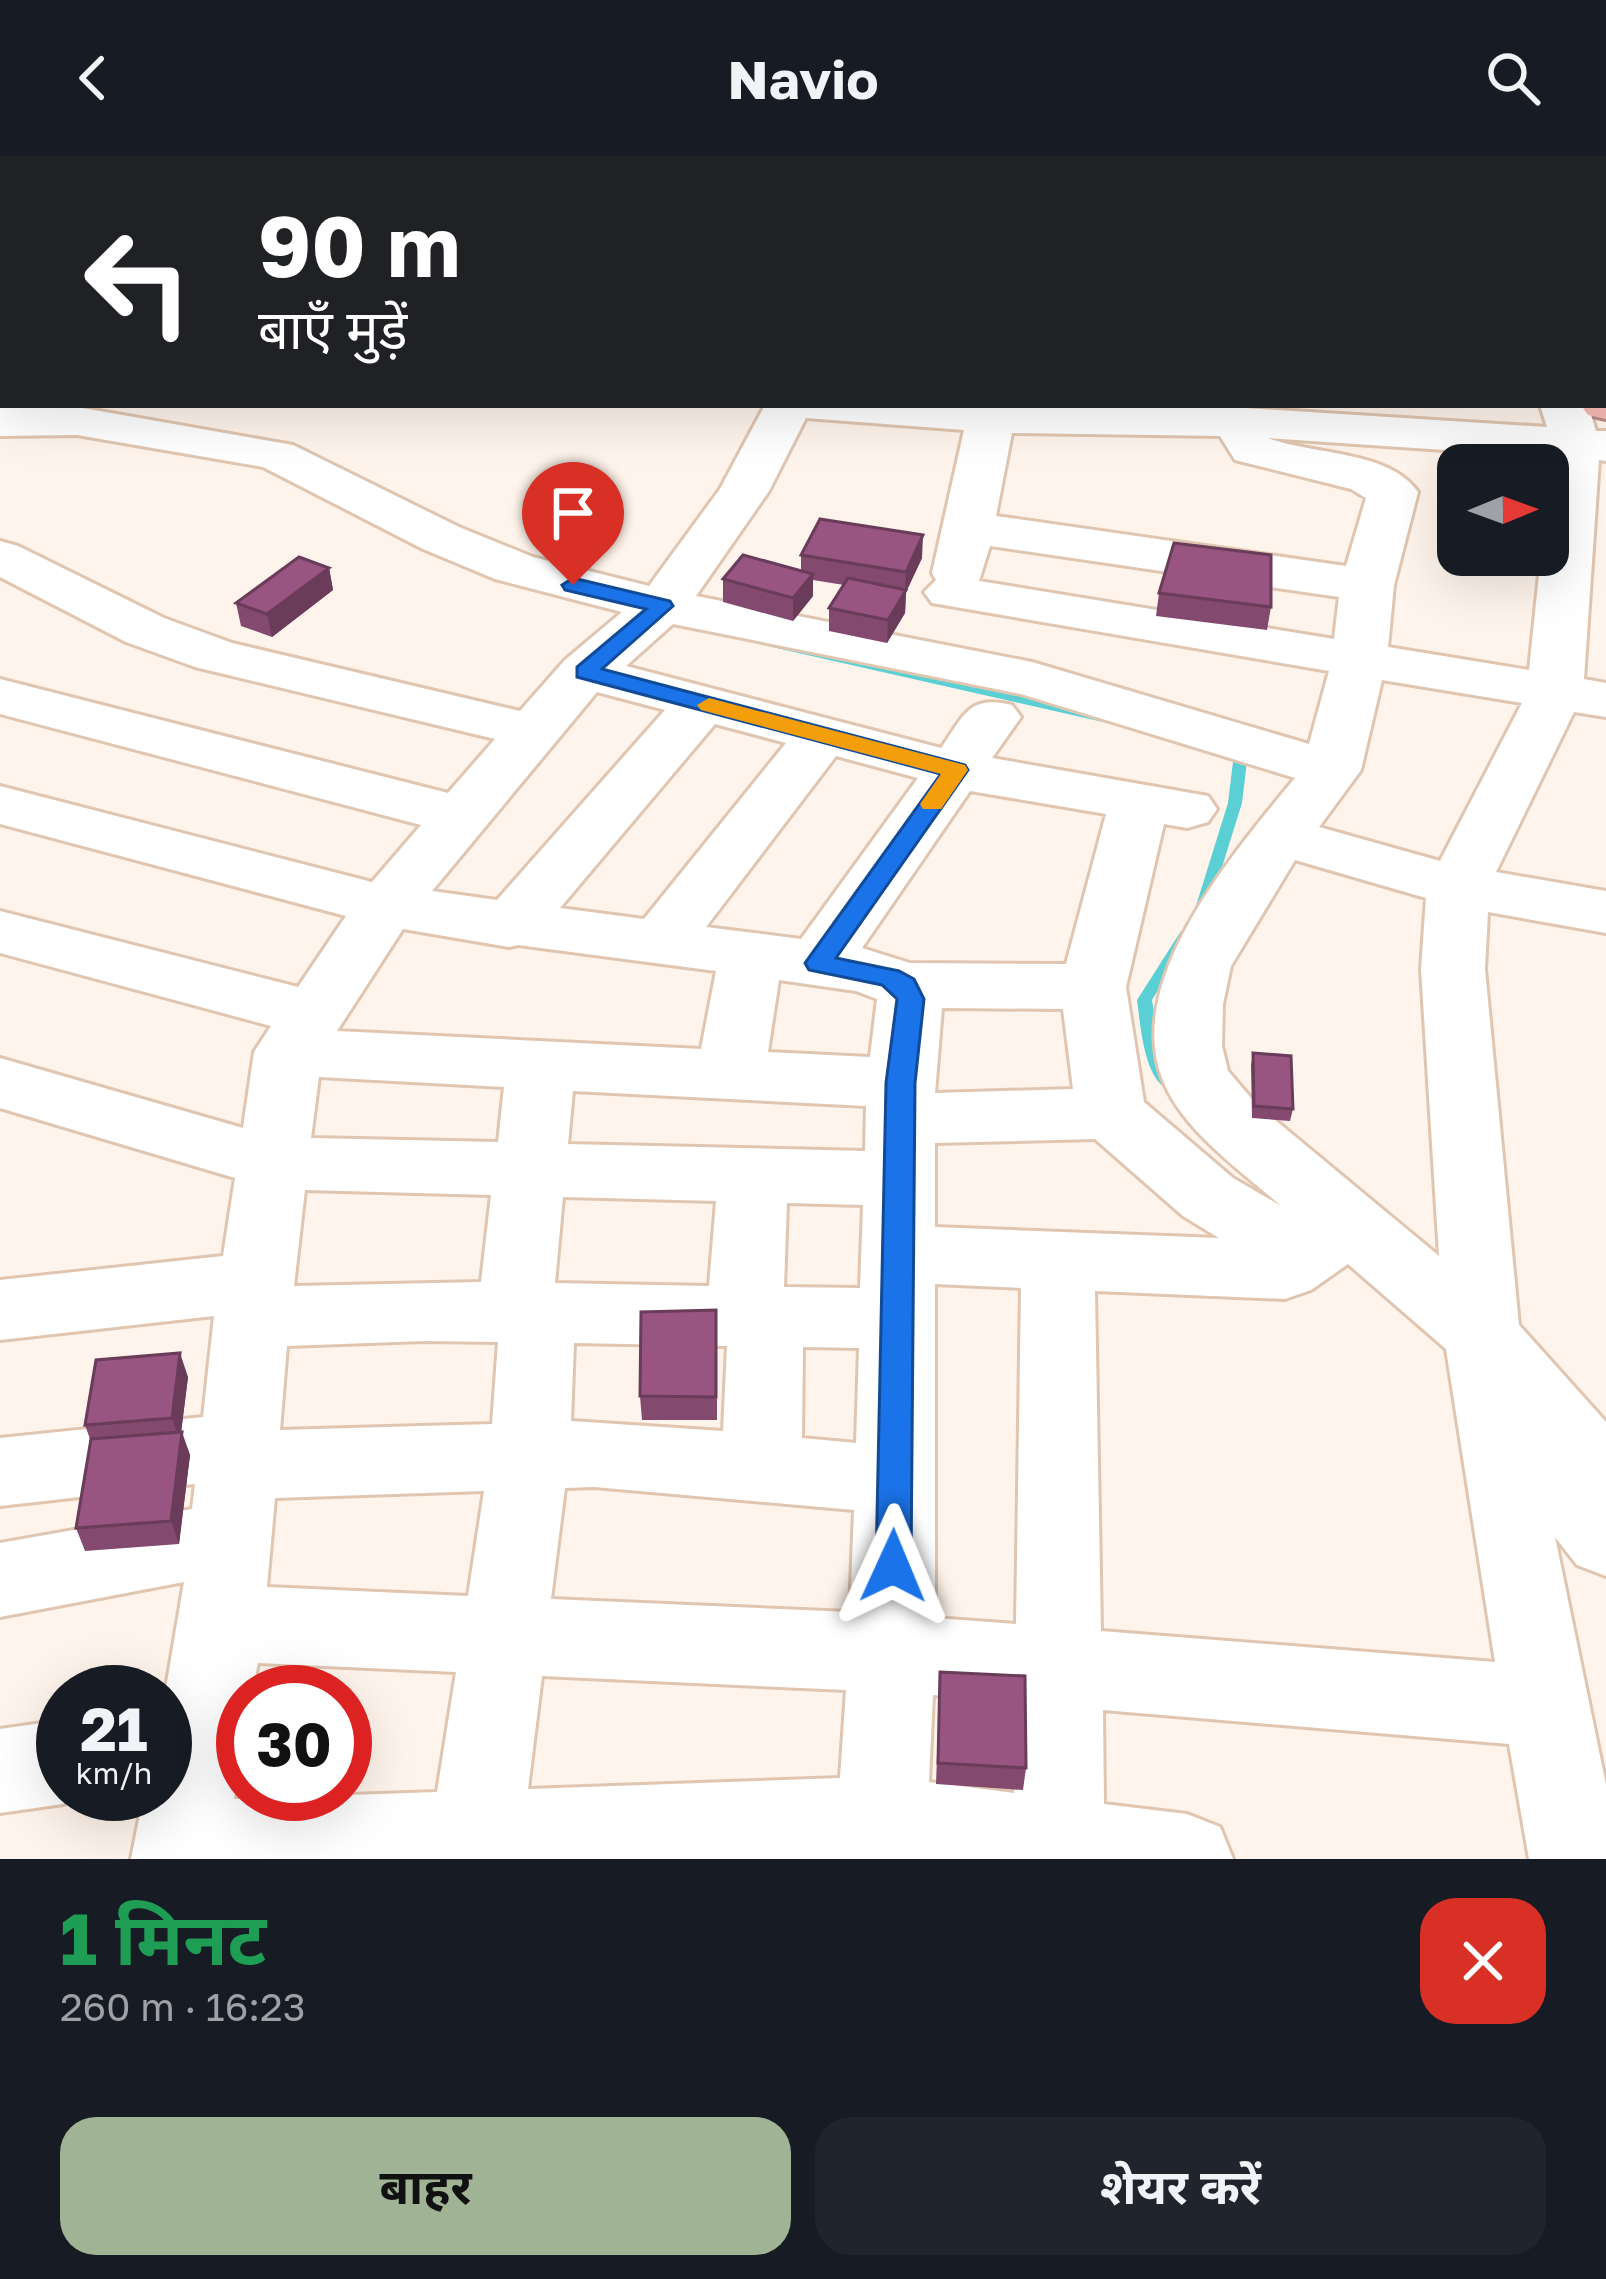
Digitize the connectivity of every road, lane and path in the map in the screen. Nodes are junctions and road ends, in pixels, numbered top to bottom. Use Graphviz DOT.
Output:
graph roads {
  1 [pos="787,408"];
  2 [pos="851,408"];
  3 [pos="991,418"];
  4 [pos="1591,421"];
  5 [pos="0,422"];
  6 [pos="1245,422"];
  7 [pos="0,438"];
  8 [pos="970,528"];
  9 [pos="0,557"];
  10 [pos="1367,585"];
  11 [pos="951,592"];
  12 [pos="651,615"];
  13 [pos="932,657"];
  14 [pos="1360,657"];
  15 [pos="585,672"];
  16 [pos="0,696"];
  17 [pos="1581,696"];
  18 [pos="702,703"];
  19 [pos="992,717"];
  20 [pos="533,731"];
  21 [pos="822,736"];
  22 [pos="956,770"];
  23 [pos="1332,770"];
  24 [pos="0,806"];
  25 [pos="463,816"];
  26 [pos="1280,836"];
  27 [pos="1458,886"];
  28 [pos="386,906"];
  29 [pos="1606,912"];
  30 [pos="509,926"];
  31 [pos="0,932"];
  32 [pos="661,941"];
  33 [pos="785,959"];
  34 [pos="904,986"];
  35 [pos="1093,987"];
  36 [pos="301,1033"];
  37 [pos="542,1065"];
  38 [pos="730,1074"];
  39 [pos="0,1083"];
  40 [pos="1111,1112"];
  41 [pos="900,1127"];
  42 [pos="273,1163"];
  43 [pos="528,1170"];
  44 [pos="753,1175"];
  45 [pos="1333,1242"];
  46 [pos="1058,1262"];
  47 [pos="898,1287"];
  48 [pos="254,1300"];
  49 [pos="0,1310"];
  50 [pos="527,1311"];
  51 [pos="755,1316"];
  52 [pos="1518,1377"];
  53 [pos="529,1456"];
  54 [pos="762,1468"];
  55 [pos="0,1472"];
  56 [pos="895,1480"];
  57 [pos="1606,1481"];
  58 [pos="235,1483"];
  59 [pos="1606,1540"];
  60 [pos="0,1580"];
  61 [pos="222,1623"];
  62 [pos="506,1636"];
  63 [pos="892,1652"];
  64 [pos="1061,1667"];
  65 [pos="192,1713"];
  66 [pos="1572,1752"];
  67 [pos="36,1766"];
  68 [pos="0,1771"];
  69 [pos="179,1821"];
  70 [pos="881,1840"];
  71 [pos="1059,1843"];
  72 [pos="474,1847"];
  73 [pos="178,1852"];
  74 [pos="1187,1859"];
  75 [pos="1575,1859"];
  1 -- 12 [label="street"];
  2 -- 3 [label="street"];
  3 -- 6 [label="street"];
  3 -- 8 [label="street"];
  4 -- 6 [label="street"];
  4 -- 17 [label="street"];
  5 -- 12 [label="street"];
  6 -- 10 [label="street"];
  7 -- 12 [label="street"];
  8 -- 10 [label="street"];
  8 -- 11 [label="street"];
  9 -- 20 [label="street"];
  10 -- 14 [label="street"];
  11 -- 13 [label="street"];
  11 -- 14 [label="street"];
  12 -- 13 [label="street"];
  12 -- 15 [label="street"];
  13 -- 23 [label="street"];
  14 -- 17 [label="street"];
  14 -- 23 [label="street"];
  15 -- 18 [label="street"];
  15 -- 20 [label="street"];
  16 -- 25 [label="street"];
  17 -- 27 [label="street"];
  18 -- 21 [label="street"];
  18 -- 30 [label="street"];
  19 -- 22 [label="street"];
  20 -- 25 [label="street"];
  21 -- 22 [label="street"];
  21 -- 32 [label="street"];
  22 -- 33 [label="street"];
  22 -- 35 [label="street"];
  23 -- 26 [label="street"];
  24 -- 28 [label="street"];
  25 -- 28 [label="street"];
  26 -- 27 [label="street"];
  26 -- 45 [label="street"];
  27 -- 29 [label="street"];
  27 -- 52 [label="street"];
  28 -- 30 [label="street"];
  28 -- 36 [label="street"];
  30 -- 32 [label="street"];
  31 -- 36 [label="street"];
  32 -- 33 [label="street"];
  33 -- 34 [label="street"];
  33 -- 38 [label="street"];
  34 -- 35 [label="street"];
  34 -- 41 [label="street"];
  35 -- 40 [label="street"];
  36 -- 37 [label="street"];
  36 -- 42 [label="street"];
  37 -- 38 [label="street"];
  37 -- 43 [label="street"];
  38 -- 41 [label="street"];
  39 -- 42 [label="street"];
  40 -- 41 [label="street"];
  40 -- 45 [label="street"];
  41 -- 44 [label="street"];
  41 -- 47 [label="street"];
  42 -- 43 [label="street"];
  42 -- 48 [label="street"];
  43 -- 44 [label="street"];
  43 -- 50 [label="street"];
  44 -- 51 [label="street"];
  45 -- 46 [label="street"];
  45 -- 52 [label="street"];
  46 -- 47 [label="street"];
  46 -- 64 [label="street"];
  47 -- 51 [label="street"];
  47 -- 56 [label="street"];
  48 -- 49 [label="street"];
  48 -- 50 [label="street"];
  48 -- 58 [label="street"];
  50 -- 51 [label="street"];
  50 -- 53 [label="street"];
  51 -- 54 [label="street"];
  52 -- 57 [label="street"];
  52 -- 59 [label="street"];
  52 -- 66 [label="street"];
  53 -- 54 [label="street"];
  53 -- 58 [label="street"];
  53 -- 62 [label="street"];
  54 -- 56 [label="street"];
  55 -- 58 [label="street"];
  56 -- 63 [label="street"];
  58 -- 60 [label="street"];
  58 -- 61 [label="street"];
  61 -- 62 [label="street"];
  61 -- 65 [label="street"];
  62 -- 63 [label="street"];
  62 -- 72 [label="street"];
  63 -- 64 [label="street"];
  63 -- 70 [label="street"];
  64 -- 66 [label="street"];
  64 -- 71 [label="street"];
  66 -- 75 [label="street"];
  67 -- 68 [label="street"];
  69 -- 73 [label="street"];
  70 -- 71 [label="street"];
  70 -- 72 [label="street"];
  71 -- 74 [label="street"];
  72 -- 73 [label="street"];
}
